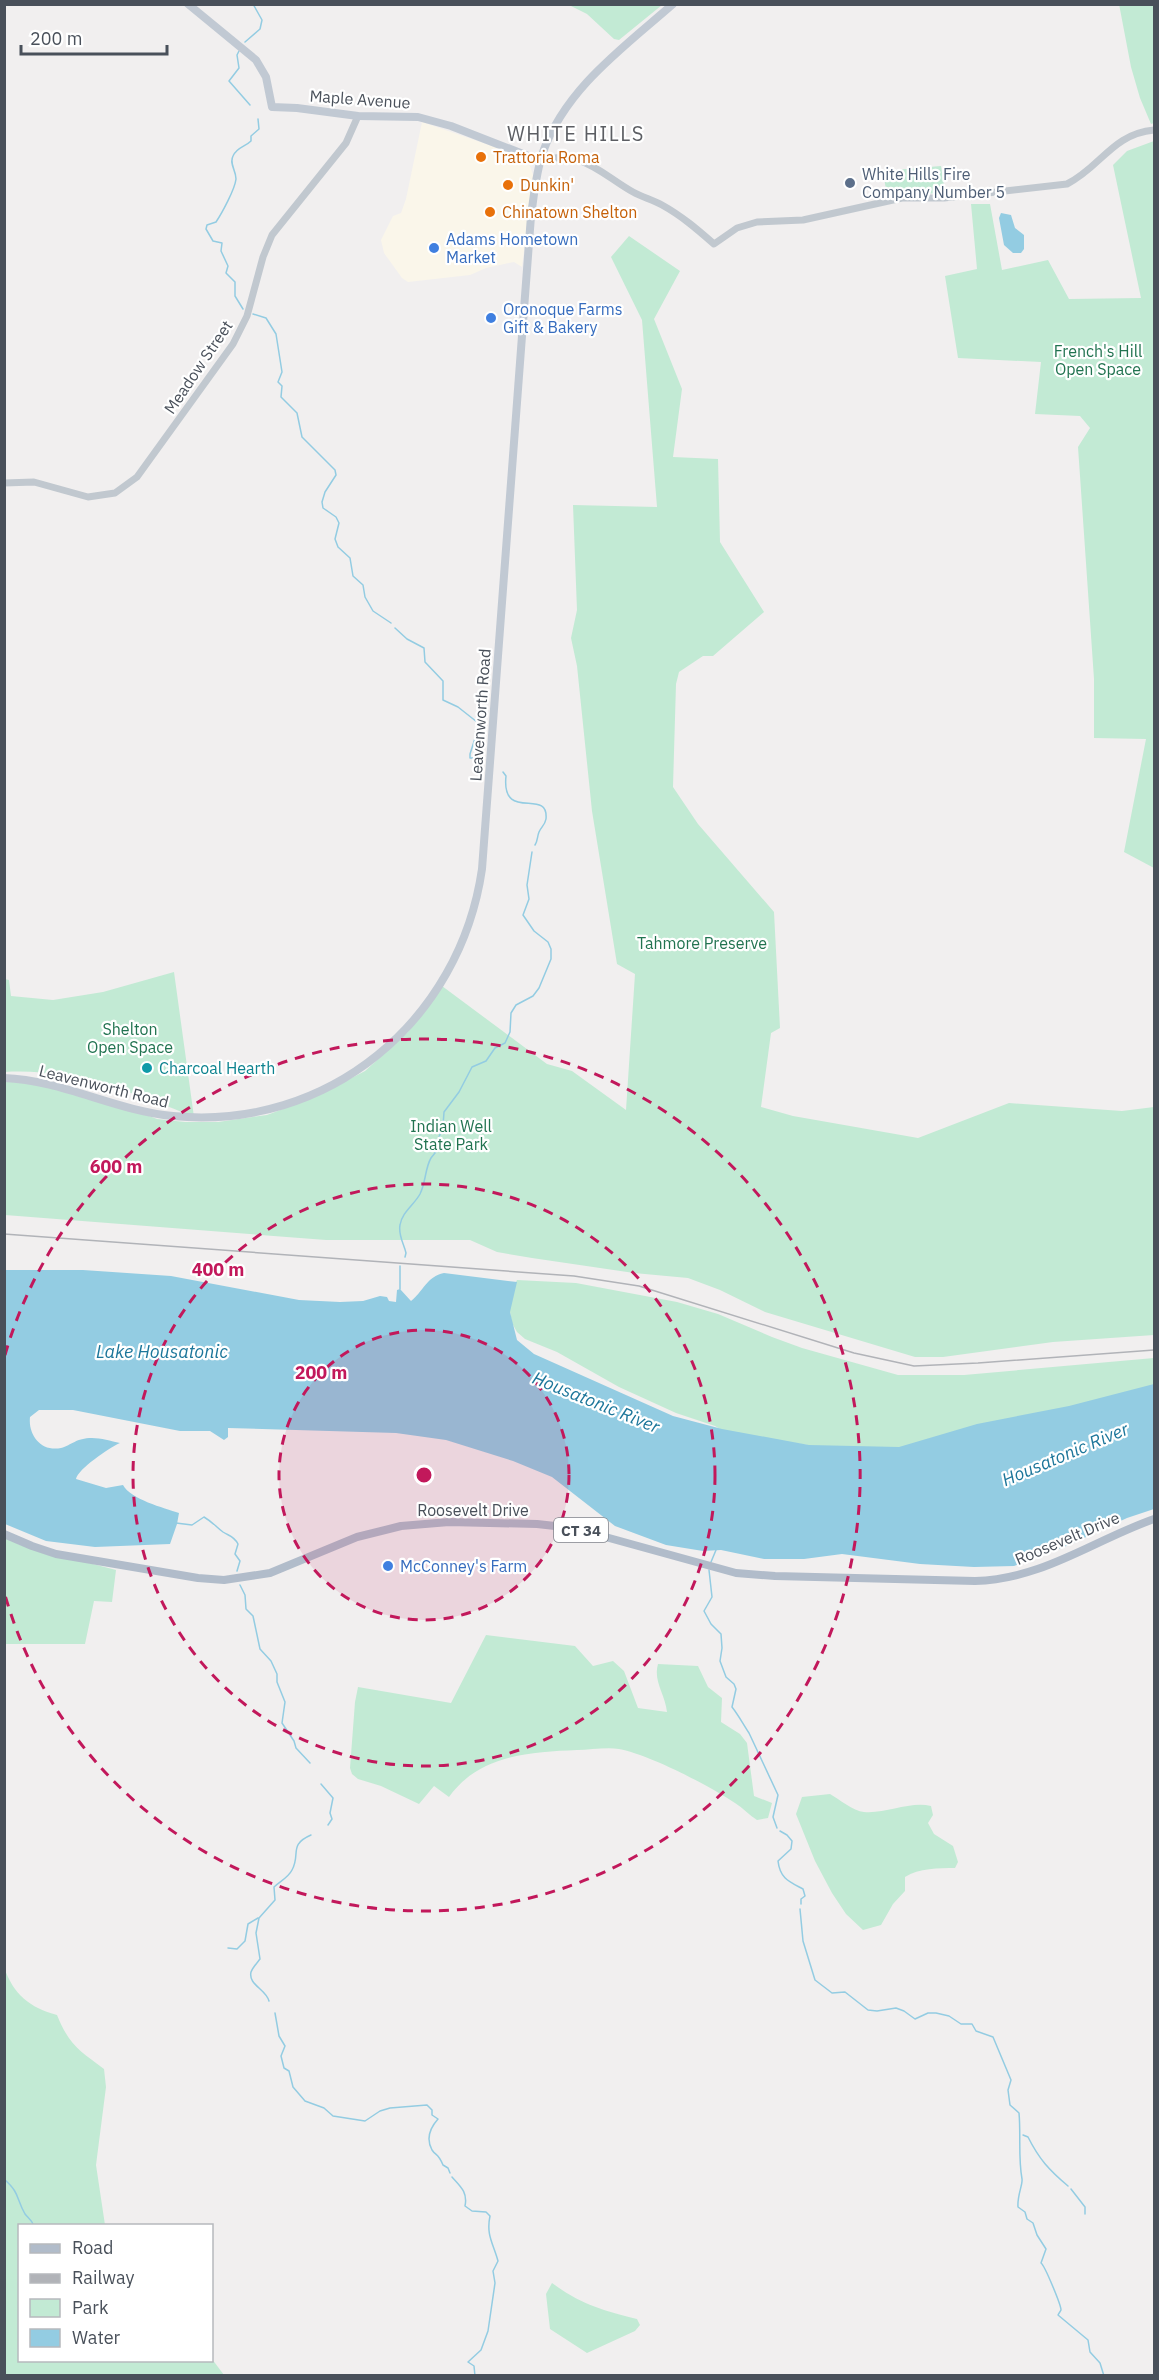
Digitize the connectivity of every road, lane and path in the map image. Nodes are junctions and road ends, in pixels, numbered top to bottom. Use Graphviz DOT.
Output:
graph roads {
  1 [pos="188,4"];
  2 [pos="673,4"];
  3 [pos="358,116"];
  4 [pos="1155,130"];
  5 [pos="541,161"];
  6 [pos="4,483"];
  7 [pos="4,1078"];
  8 [pos="1155,1519"];
  9 [pos="4,1534"];
  1 -- 3 [label="main road, Maple Avenue"];
  2 -- 5 [label="main road, Leavenworth Road"];
  3 -- 5 [label="main road, Maple Avenue"];
  3 -- 6 [label="street, Meadow Street"];
  4 -- 5 [label="street"];
  5 -- 7 [label="main road, Leavenworth Road"];
  8 -- 9 [label="main road, Roosevelt Drive / CT 34"];
}
